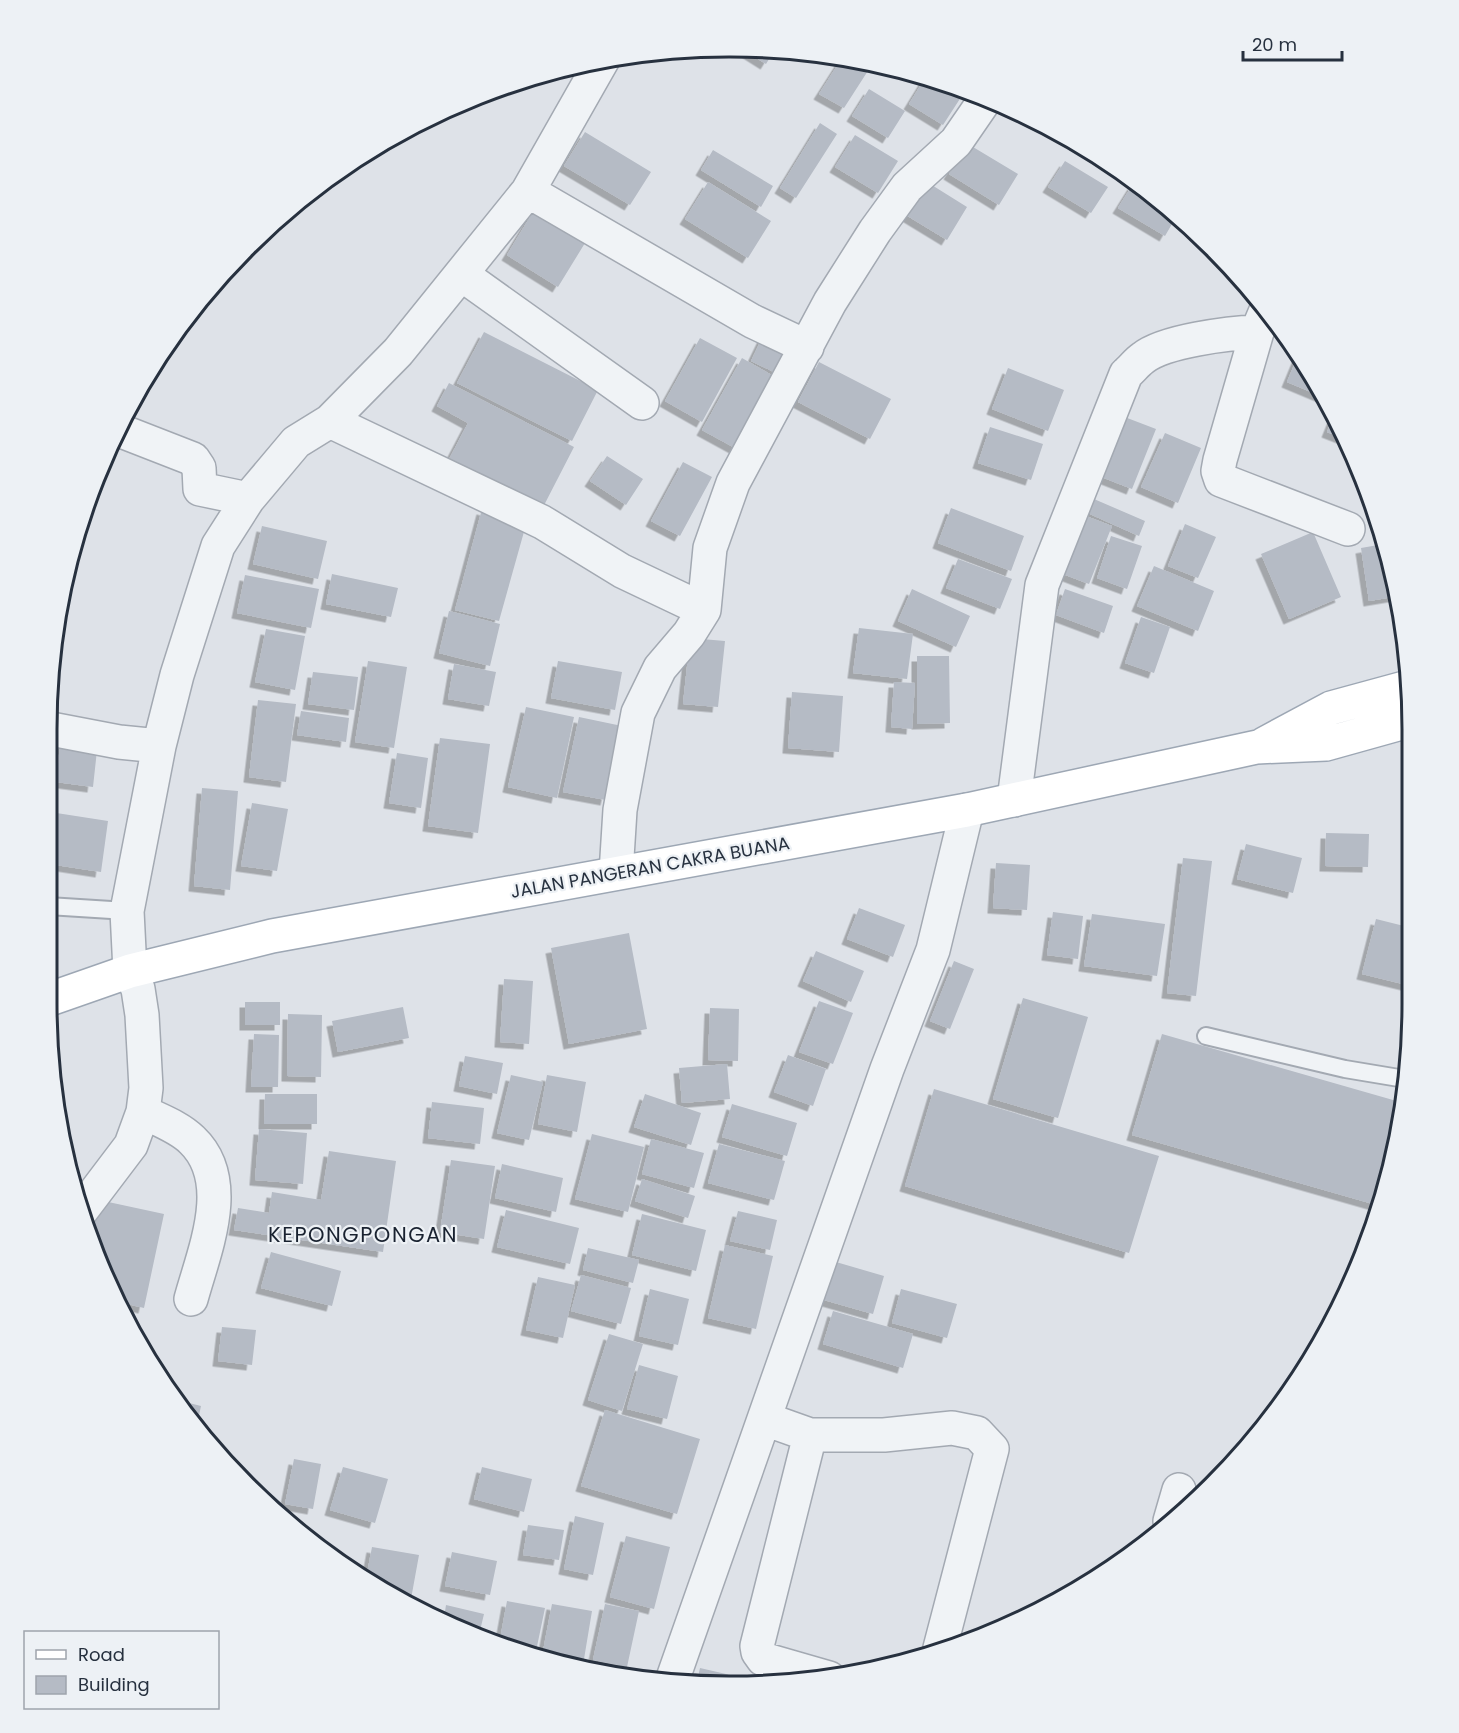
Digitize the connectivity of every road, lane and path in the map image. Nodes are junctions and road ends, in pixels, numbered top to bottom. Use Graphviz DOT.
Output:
graph roads {
  1 [pos="597,70"];
  2 [pos="981,106"];
  3 [pos="528,191"];
  4 [pos="461,274"];
  5 [pos="1261,321"];
  6 [pos="807,348"];
  7 [pos="642,403"];
  8 [pos="330,421"];
  9 [pos="126,433"];
  10 [pos="248,499"];
  11 [pos="1348,529"];
  12 [pos="704,610"];
  13 [pos="1401,689"];
  14 [pos="1402,723"];
  15 [pos="57,730"];
  16 [pos="159,746"];
  17 [pos="1257,747"];
  18 [pos="1014,800"];
  19 [pos="967,810"];
  20 [pos="616,873"];
  21 [pos="57,907"];
  22 [pos="127,911"];
  23 [pos="137,992"];
  24 [pos="57,999"];
  25 [pos="1206,1036"];
  26 [pos="1398,1078"];
  27 [pos="143,1112"];
  28 [pos="88,1202"];
  29 [pos="191,1299"];
  30 [pos="765,1419"];
  31 [pos="810,1435"];
  32 [pos="1179,1490"];
  33 [pos="1174,1508"];
  34 [pos="942,1641"];
  35 [pos="806,1671"];
  36 [pos="675,1674"];
  1 -- 3 [label="street"];
  2 -- 6 [label="street"];
  3 -- 4 [label="street"];
  3 -- 6 [label="street"];
  4 -- 7 [label="street"];
  4 -- 8 [label="street"];
  5 -- 11 [label="street"];
  5 -- 18 [label="street"];
  6 -- 12 [label="street"];
  8 -- 10 [label="street"];
  8 -- 12 [label="street"];
  9 -- 10 [label="street"];
  10 -- 16 [label="street"];
  12 -- 20 [label="street"];
  13 -- 17 [label="main road, JALAN PANGERAN CAKRA BUANA"];
  14 -- 17 [label="main road, JALAN PANGERAN CAKRA BUANA"];
  15 -- 16 [label="street"];
  16 -- 22 [label="street"];
  17 -- 18 [label="main road, JALAN PANGERAN CAKRA BUANA"];
  18 -- 19 [label="main road, JALAN PANGERAN CAKRA BUANA"];
  19 -- 20 [label="main road, JALAN PANGERAN CAKRA BUANA"];
  19 -- 30 [label="street"];
  20 -- 23 [label="main road, JALAN PANGERAN CAKRA BUANA"];
  21 -- 22 [label="lane"];
  22 -- 23 [label="street"];
  23 -- 24 [label="main road, JALAN PANGERAN CAKRA BUANA"];
  23 -- 27 [label="street"];
  25 -- 26 [label="lane"];
  27 -- 28 [label="street"];
  27 -- 29 [label="street"];
  30 -- 31 [label="street"];
  30 -- 36 [label="street"];
  31 -- 34 [label="street"];
  31 -- 35 [label="street"];
  32 -- 33 [label="street"];
}
